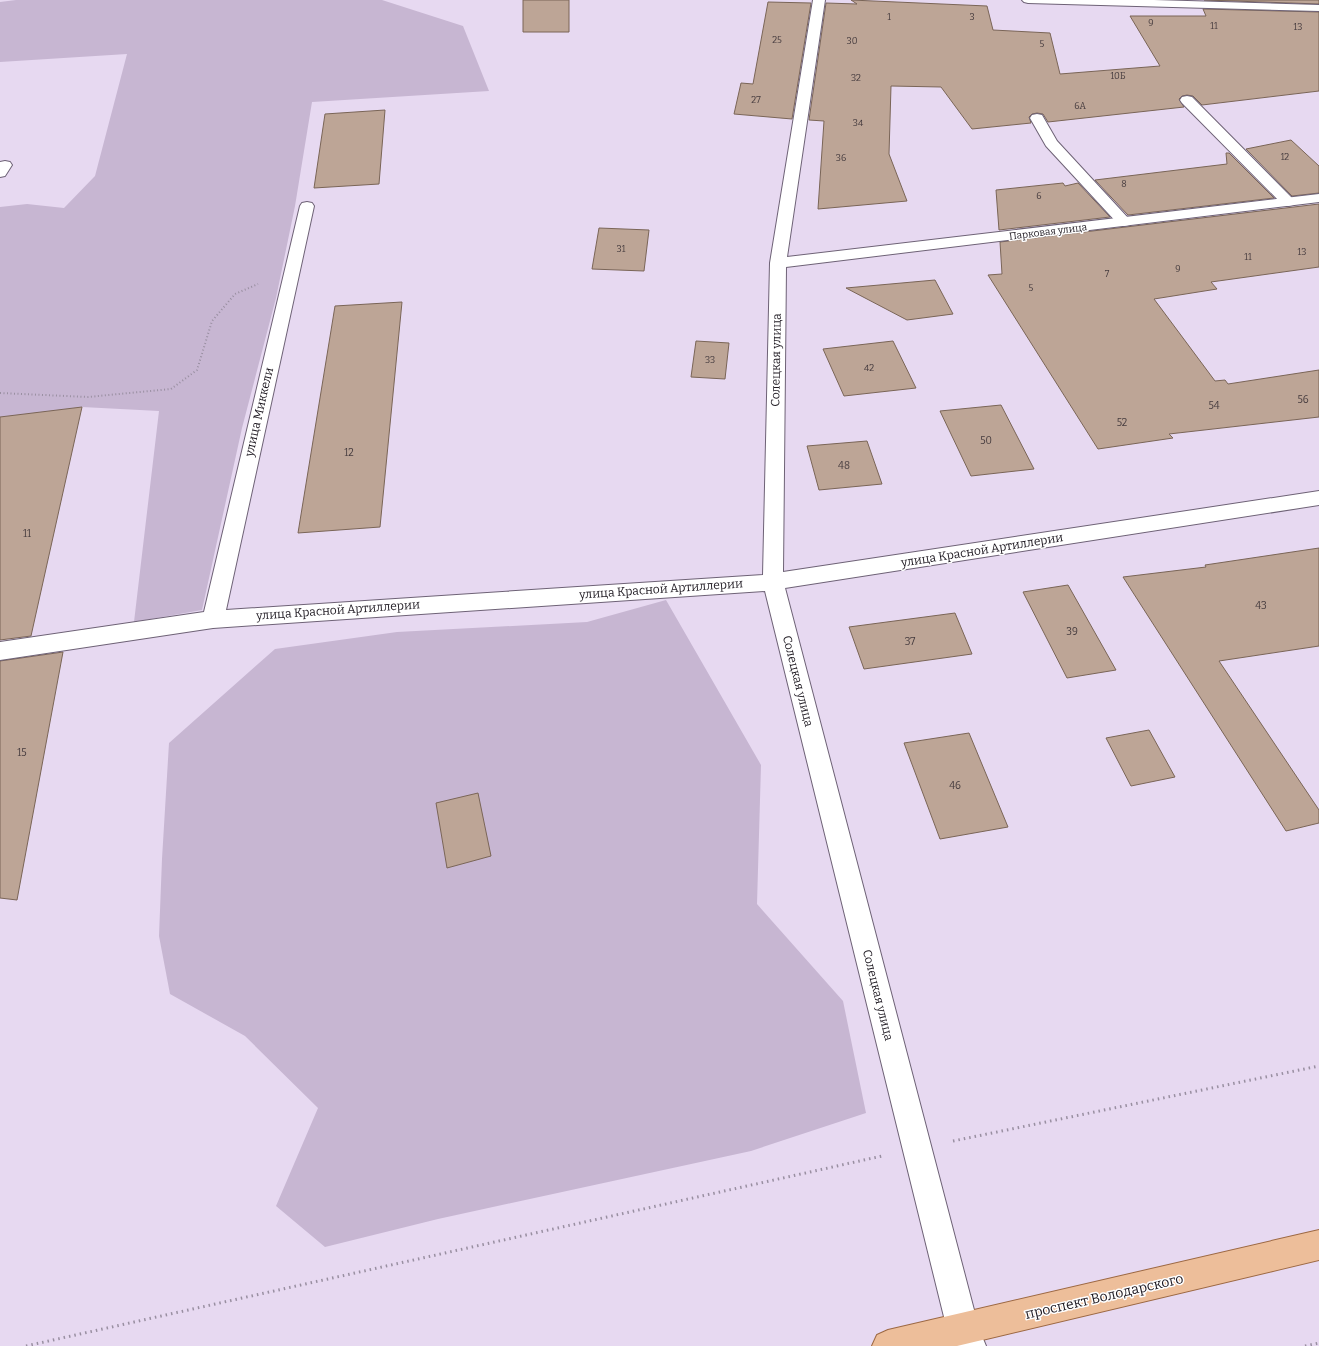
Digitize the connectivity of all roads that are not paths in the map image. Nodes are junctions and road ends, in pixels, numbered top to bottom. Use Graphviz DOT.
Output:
graph roads {
  1 [pos="819,0"];
  2 [pos="1028,0"];
  3 [pos="1319,8"];
  4 [pos="1187,100"];
  5 [pos="1037,118"];
  6 [pos="1319,198"];
  7 [pos="1288,202"];
  8 [pos="307,206"];
  9 [pos="1124,222"];
  10 [pos="778,263"];
  11 [pos="1319,498"];
  12 [pos="773,582"];
  13 [pos="213,619"];
  14 [pos="0,651"];
  15 [pos="1319,1245"];
  16 [pos="966,1337"];
  17 [pos="888,1346"];
  1 -- 10 [label="street, Солецкая улица"];
  2 -- 3 [label="street"];
  4 -- 7 [label="street"];
  5 -- 9 [label="street"];
  6 -- 7 [label="street, Парковая улица"];
  7 -- 9 [label="street, Парковая улица"];
  8 -- 13 [label="street, улица Миккели"];
  9 -- 10 [label="street, Парковая улица"];
  10 -- 12 [label="street, Солецкая улица"];
  11 -- 12 [label="street, улица Красной Артиллерии"];
  12 -- 13 [label="street, улица Красной Артиллерии"];
  12 -- 16 [label="street, Солецкая улица"];
  13 -- 14 [label="street, улица Красной Артиллерии"];
  15 -- 16 [label="main road, проспект Володарского"];
  16 -- 17 [label="main road, проспект Володарского"];
}
